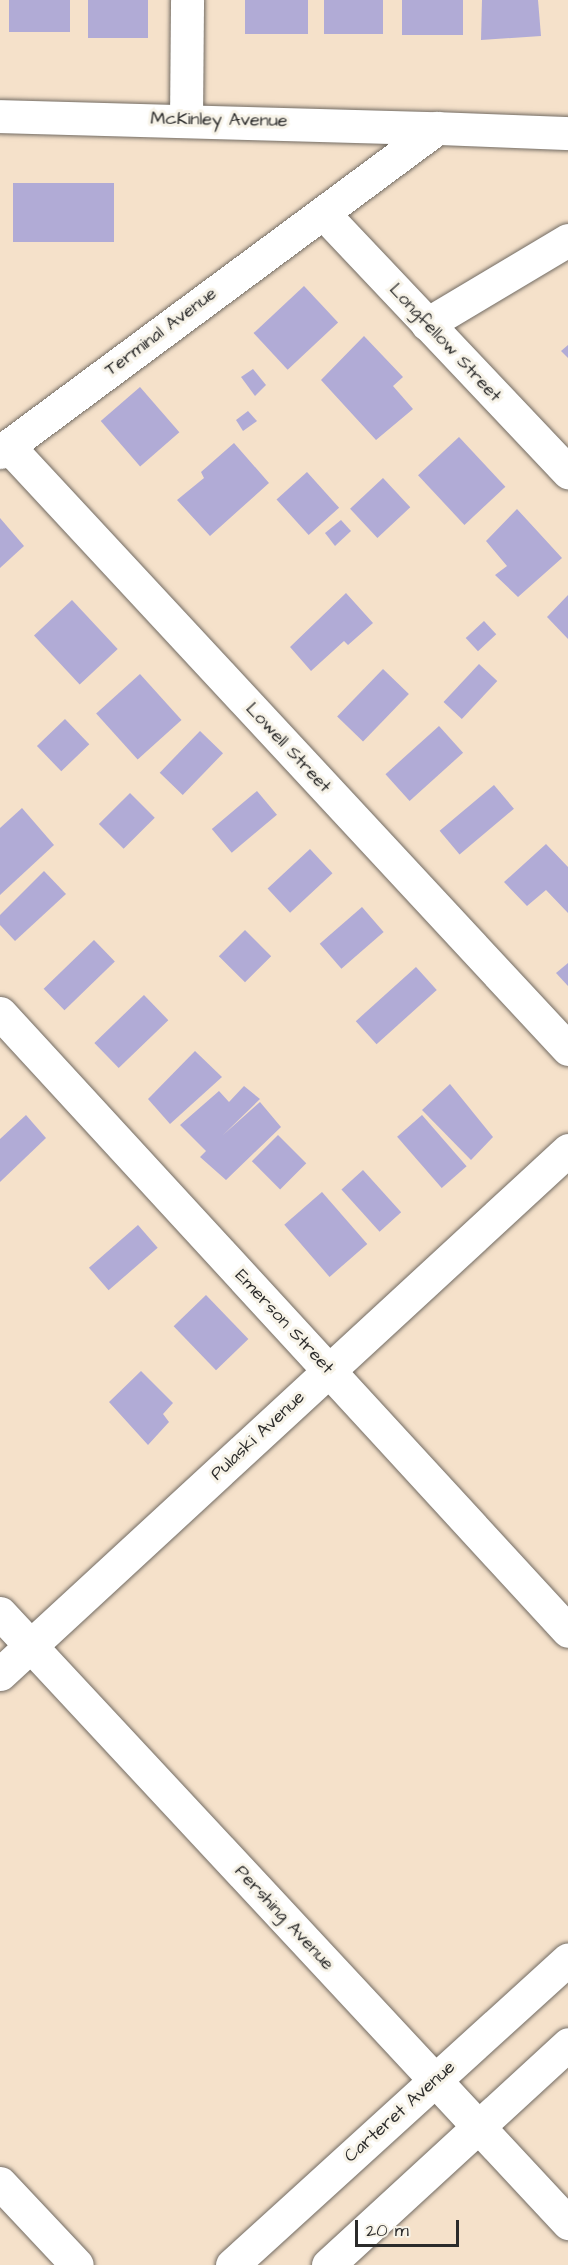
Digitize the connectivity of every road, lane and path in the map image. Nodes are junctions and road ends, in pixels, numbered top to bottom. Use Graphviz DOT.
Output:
graph roads {
  1 [pos="187,0"];
  2 [pos="0,116"];
  3 [pos="186,120"];
  4 [pos="437,128"];
  5 [pos="568,133"];
  6 [pos="323,213"];
  7 [pos="568,240"];
  8 [pos="427,324"];
  9 [pos="4,449"];
  10 [pos="568,472"];
  11 [pos="0,1013"];
  12 [pos="568,1049"];
  13 [pos="568,1150"];
  14 [pos="329,1370"];
  15 [pos="0,1613"];
  16 [pos="568,1631"];
  17 [pos="30,1646"];
  18 [pos="0,1674"];
  19 [pos="568,1959"];
  20 [pos="568,2044"];
  21 [pos="435,2080"];
  22 [pos="477,2124"];
  23 [pos="0,2183"];
  24 [pos="568,2223"];
  25 [pos="77,2265"];
  26 [pos="232,2265"];
  27 [pos="328,2265"];
  1 -- 3 [label="street"];
  2 -- 3 [label="street, McKinley Avenue"];
  3 -- 4 [label="street, McKinley Avenue"];
  4 -- 5 [label="street, McKinley Avenue"];
  4 -- 6 [label="street"];
  6 -- 8 [label="street, Longfellow Street"];
  6 -- 9 [label="street, Terminal Avenue"];
  7 -- 8 [label="street"];
  8 -- 10 [label="street, Longfellow Street"];
  9 -- 12 [label="street, Lowell Street"];
  11 -- 14 [label="street, Emerson Street"];
  13 -- 14 [label="street, Pulaski Avenue"];
  14 -- 16 [label="street, Emerson Street"];
  14 -- 17 [label="street, Pulaski Avenue"];
  15 -- 17 [label="street, Pershing Avenue"];
  17 -- 18 [label="street, Pulaski Avenue"];
  17 -- 21 [label="street, Pershing Avenue"];
  19 -- 21 [label="street, Carteret Avenue"];
  20 -- 22 [label="street"];
  21 -- 22 [label="street, Pershing Avenue"];
  21 -- 26 [label="street, Carteret Avenue"];
  22 -- 24 [label="street, Pershing Avenue"];
  22 -- 27 [label="street"];
  23 -- 25 [label="street"];
}
